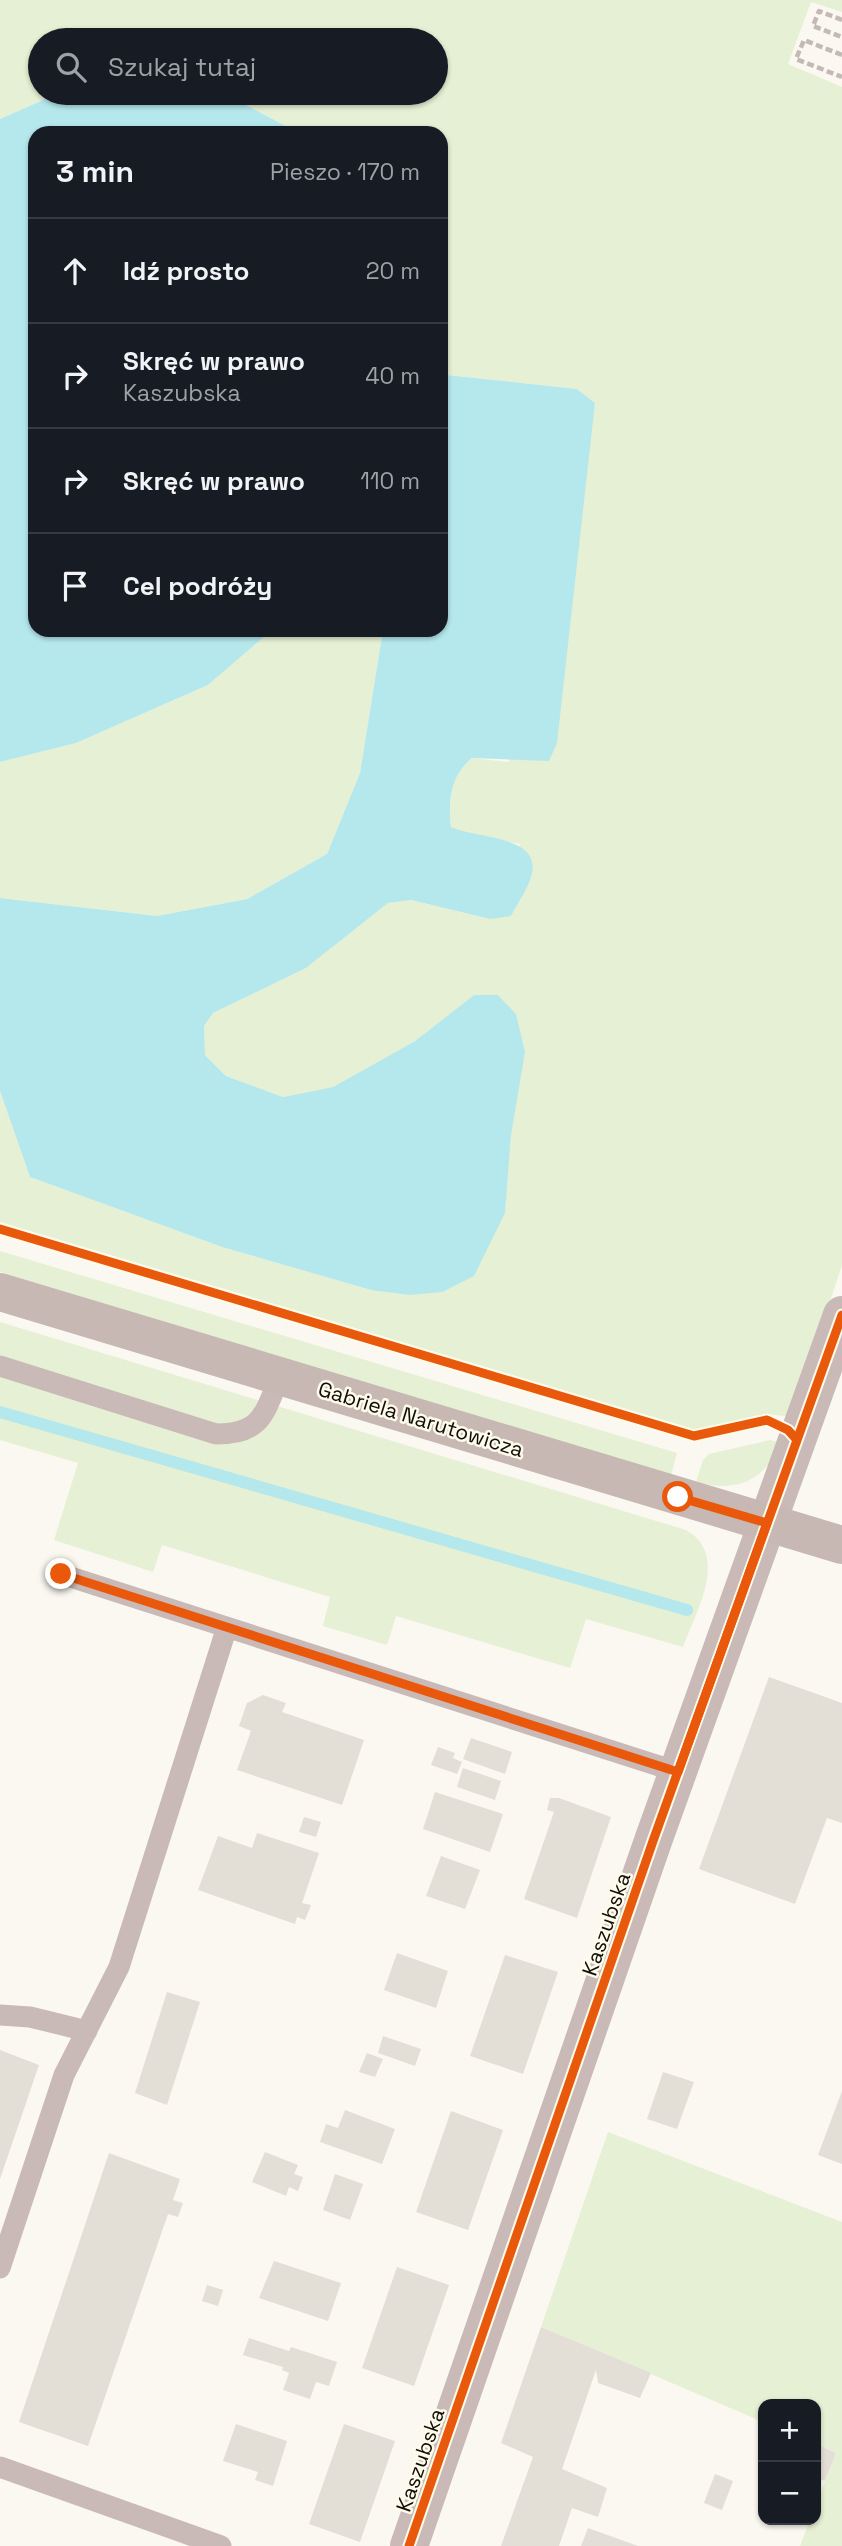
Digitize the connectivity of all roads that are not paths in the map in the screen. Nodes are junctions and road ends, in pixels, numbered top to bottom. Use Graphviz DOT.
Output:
graph roads {
  1 [pos="0,1292"];
  2 [pos="842,1315"];
  3 [pos="0,1366"];
  4 [pos="280,1376"];
  5 [pos="767,1523"];
  6 [pos="842,1545"];
  7 [pos="61,1574"];
  8 [pos="227,1627"];
  9 [pos="678,1772"];
  10 [pos="0,2015"];
  11 [pos="86,2031"];
  12 [pos="0,2268"];
  13 [pos="0,2467"];
  14 [pos="221,2546"];
  15 [pos="409,2546"];
  1 -- 4 [label="main road, Gabriela Narutowicza"];
  2 -- 5 [label="street, Kaszubska"];
  3 -- 4 [label="lane"];
  4 -- 5 [label="main road, Gabriela Narutowicza"];
  5 -- 6 [label="main road, Gabriela Narutowicza"];
  5 -- 9 [label="street, Kaszubska"];
  7 -- 8 [label="lane"];
  8 -- 9 [label="lane"];
  8 -- 11 [label="lane"];
  9 -- 15 [label="street, Kaszubska"];
  10 -- 11 [label="lane"];
  11 -- 12 [label="lane"];
  13 -- 14 [label="lane"];
}
